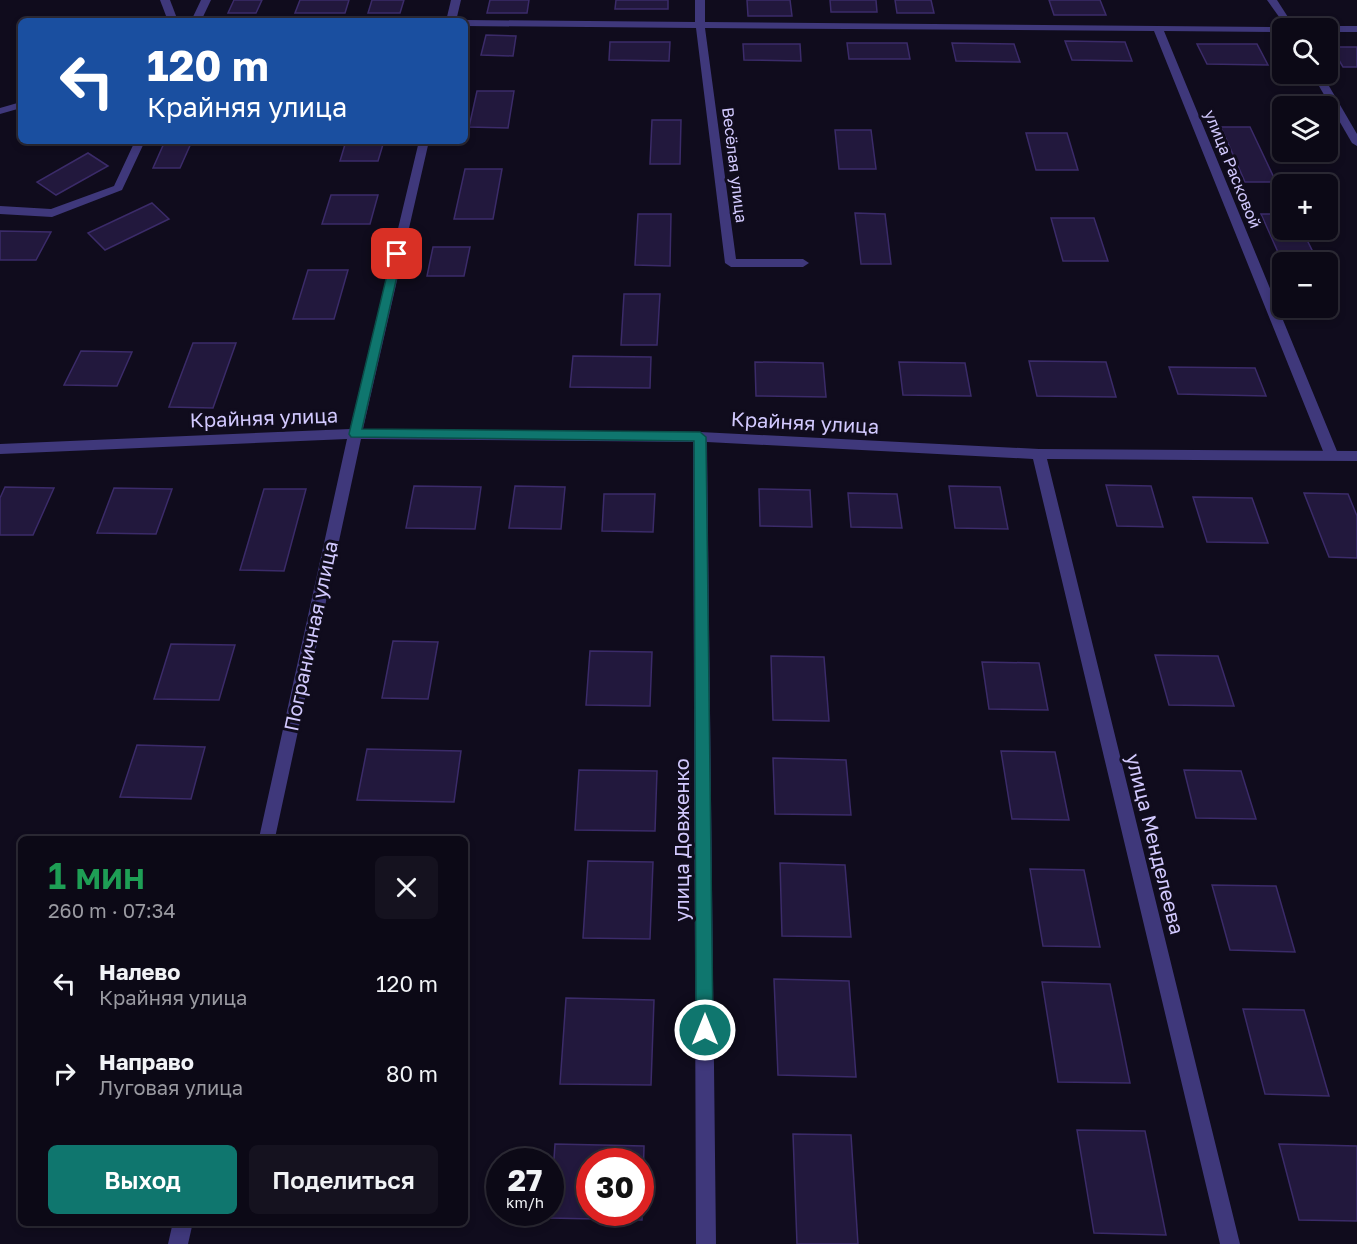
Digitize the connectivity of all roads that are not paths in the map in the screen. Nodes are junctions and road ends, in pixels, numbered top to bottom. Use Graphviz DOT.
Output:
graph roads {
  1 [pos="165,0"];
  2 [pos="206,0"];
  3 [pos="456,0"];
  4 [pos="700,0"];
  5 [pos="1272,0"];
  6 [pos="172,18"];
  7 [pos="197,18"];
  8 [pos="453,18"];
  9 [pos="1284,18"];
  10 [pos="468,23"];
  11 [pos="700,25"];
  12 [pos="1158,28"];
  13 [pos="1272,29"];
  14 [pos="1338,29"];
  15 [pos="1357,29"];
  16 [pos="1323,84"];
  17 [pos="18,106"];
  18 [pos="0,111"];
  19 [pos="1357,143"];
  20 [pos="139,144"];
  21 [pos="423,144"];
  22 [pos="0,210"];
  23 [pos="803,263"];
  24 [pos="355,434"];
  25 [pos="700,437"];
  26 [pos="0,448"];
  27 [pos="1039,454"];
  28 [pos="1332,456"];
  29 [pos="1357,456"];
  30 [pos="267,836"];
  31 [pos="182,1226"];
  32 [pos="178,1244"];
  33 [pos="706,1244"];
  34 [pos="1230,1244"];
  1 -- 6 [label="street"];
  2 -- 7 [label="street"];
  3 -- 8 [label="street"];
  4 -- 11 [label="street, Весёлая улица"];
  5 -- 9 [label="street"];
  10 -- 11 [label="street"];
  11 -- 12 [label="street"];
  11 -- 23 [label="street, Весёлая улица"];
  12 -- 13 [label="street"];
  12 -- 28 [label="street, улица Расковой"];
  14 -- 15 [label="street"];
  16 -- 19 [label="street"];
  17 -- 18 [label="street"];
  20 -- 22 [label="street"];
  21 -- 24 [label="street, Пограничная улица"];
  24 -- 25 [label="street, Крайняя улица"];
  24 -- 26 [label="street, Крайняя улица"];
  24 -- 30 [label="street, Пограничная улица"];
  25 -- 27 [label="street, Крайняя улица"];
  25 -- 33 [label="street, улица Довженко"];
  27 -- 28 [label="street, Крайняя улица"];
  27 -- 34 [label="street, улица Менделеева"];
  28 -- 29 [label="street, Крайняя улица"];
  31 -- 32 [label="street"];
}
